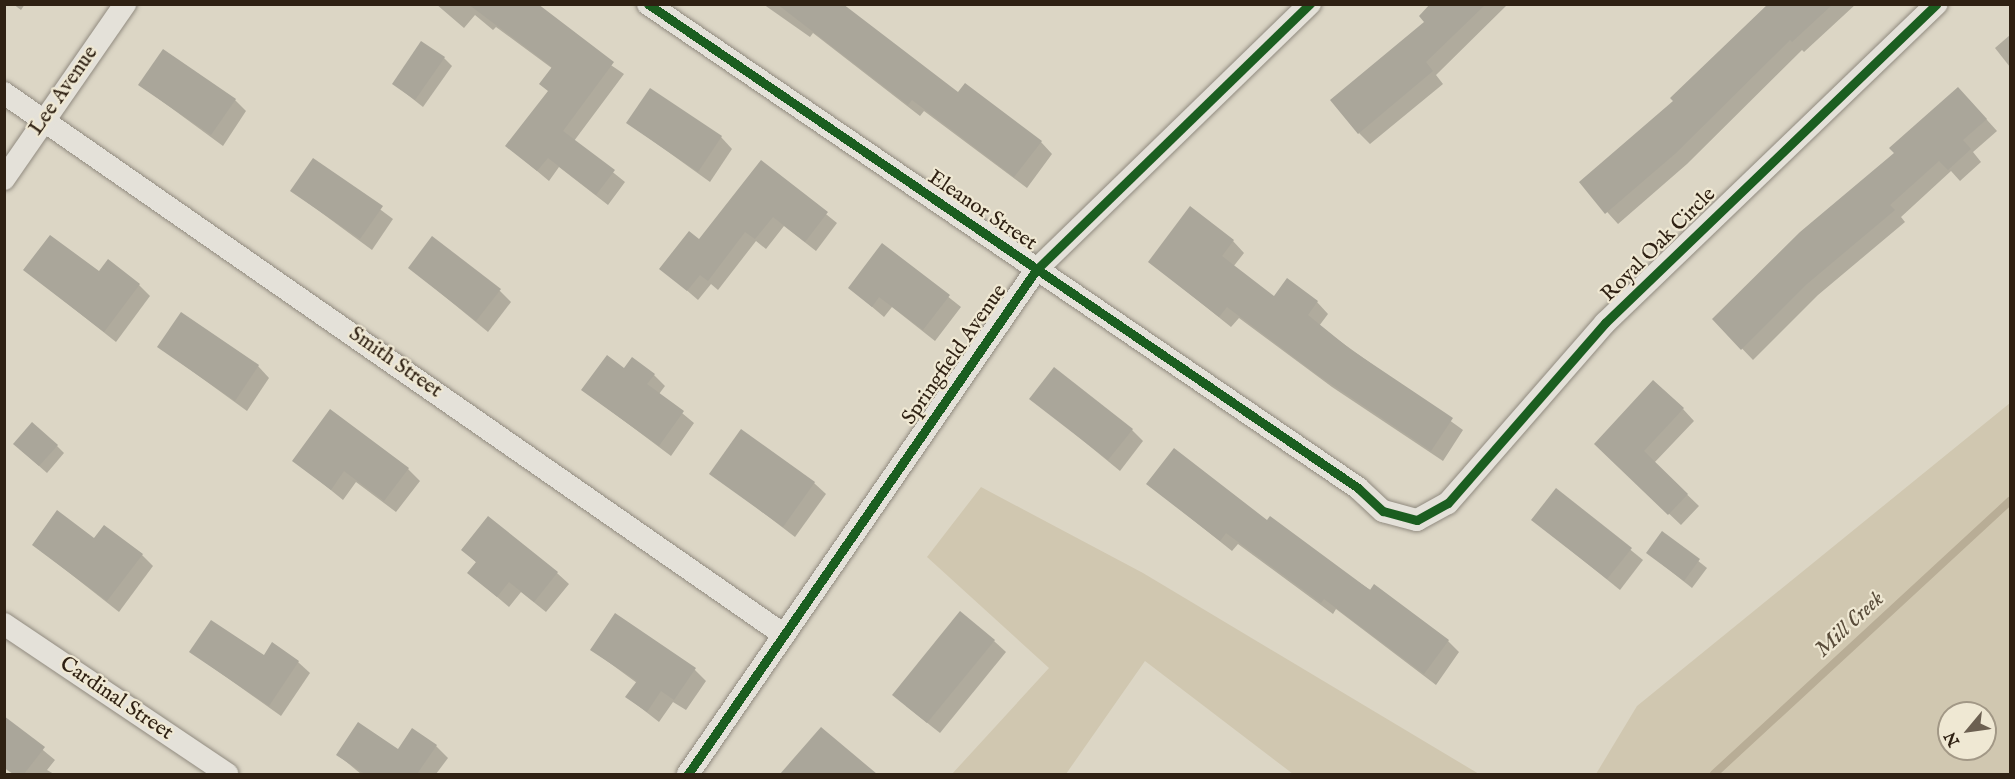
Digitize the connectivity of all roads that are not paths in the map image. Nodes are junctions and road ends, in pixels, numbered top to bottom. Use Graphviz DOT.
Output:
graph roads {
  1 [pos="125,4"];
  2 [pos="648,4"];
  3 [pos="1310,4"];
  4 [pos="1938,4"];
  5 [pos="4,93"];
  6 [pos="44,120"];
  7 [pos="4,179"];
  8 [pos="1036,270"];
  9 [pos="1417,520"];
  10 [pos="4,624"];
  11 [pos="784,635"];
  12 [pos="227,774"];
  13 [pos="688,774"];
  1 -- 6 [label="street, Lee Avenue"];
  2 -- 8 [label="street, Eleanor Street"];
  3 -- 8 [label="street, Springfield Avenue"];
  4 -- 9 [label="street, Royal Oak Circle"];
  5 -- 6 [label="street, Smith Street"];
  6 -- 7 [label="street, Lee Avenue"];
  6 -- 11 [label="street, Smith Street"];
  8 -- 9 [label="street, Eleanor Street"];
  8 -- 11 [label="street, Springfield Avenue"];
  10 -- 12 [label="street, Cardinal Street"];
  11 -- 13 [label="street, Springfield Avenue"];
}
